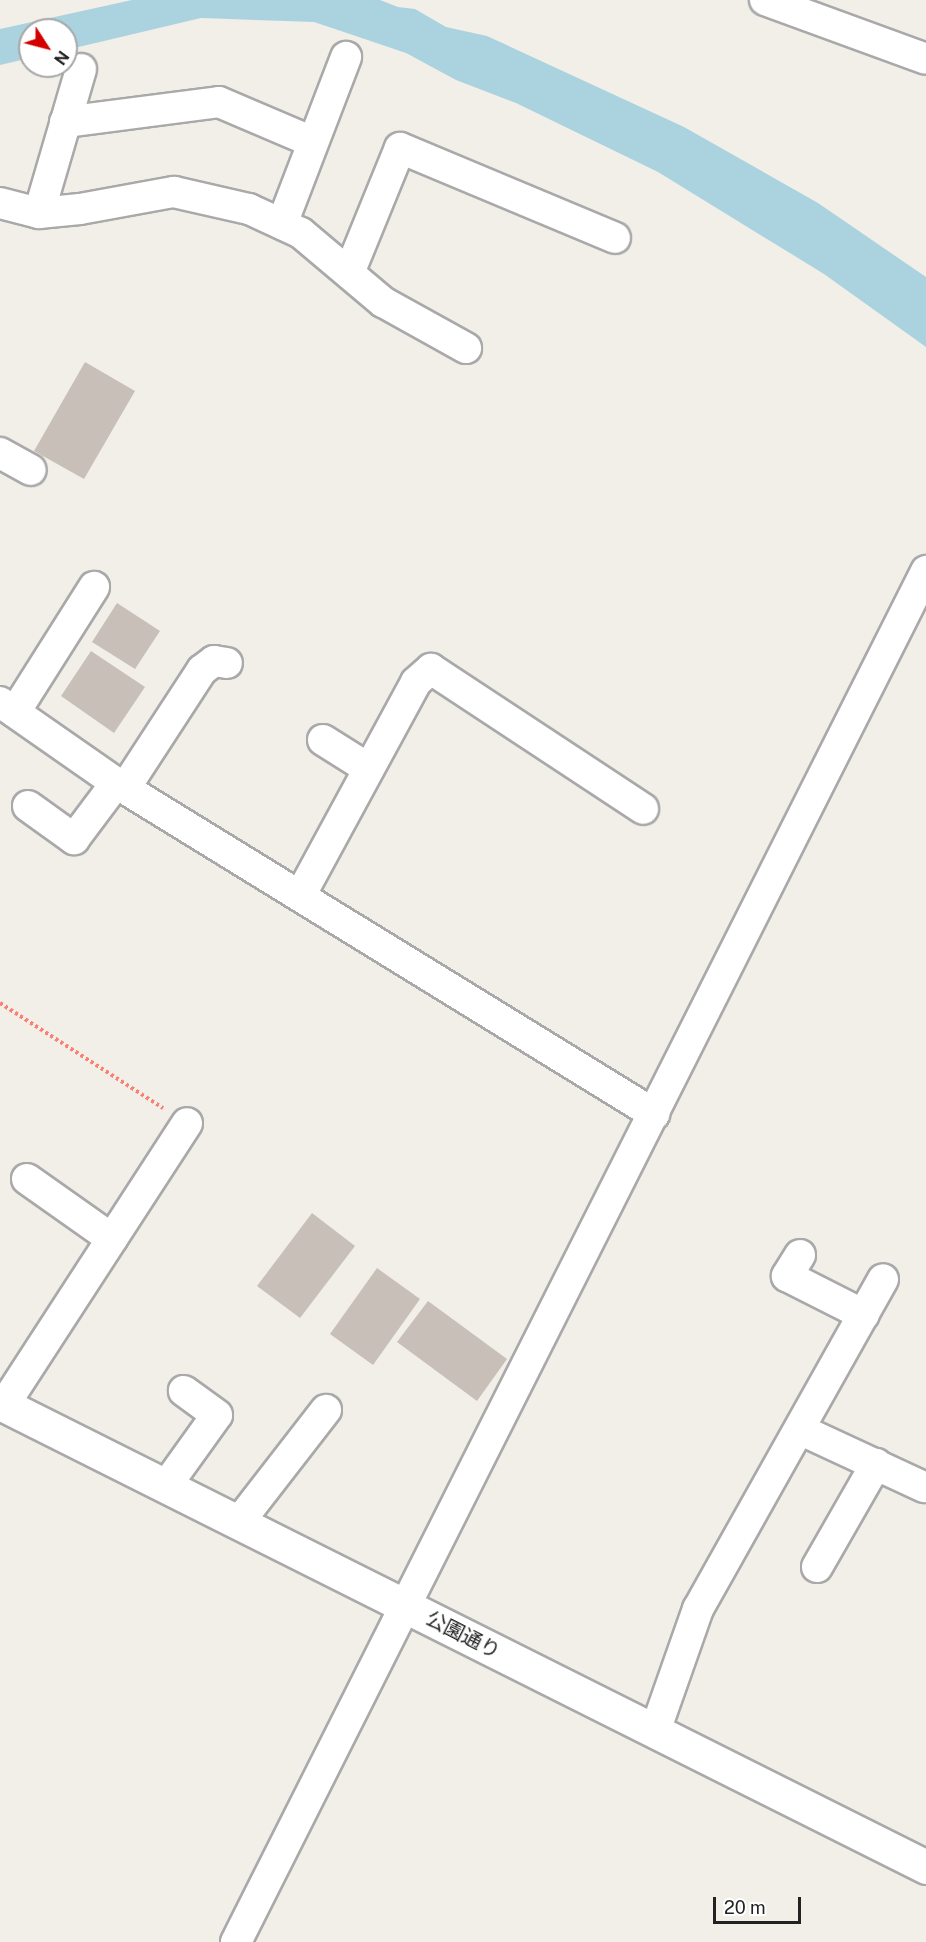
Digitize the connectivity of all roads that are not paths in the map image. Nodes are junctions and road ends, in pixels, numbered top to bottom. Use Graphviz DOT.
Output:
graph roads {
  1 [pos="765,0"];
  2 [pos="346,57"];
  3 [pos="926,59"];
  4 [pos="81,69"];
  5 [pos="65,122"];
  6 [pos="314,142"];
  7 [pos="0,203"];
  8 [pos="39,213"];
  9 [pos="282,224"];
  10 [pos="615,238"];
  11 [pos="349,273"];
  12 [pos="465,348"];
  13 [pos="0,453"];
  14 [pos="31,470"];
  15 [pos="926,571"];
  16 [pos="94,587"];
  17 [pos="227,663"];
  18 [pos="7,707"];
  19 [pos="323,740"];
  20 [pos="369,769"];
  21 [pos="121,785"];
  22 [pos="28,806"];
  23 [pos="643,809"];
  24 [pos="300,896"];
  25 [pos="654,1114"];
  26 [pos="187,1123"];
  27 [pos="27,1179"];
  28 [pos="112,1239"];
  29 [pos="800,1255"];
  30 [pos="883,1279"];
  31 [pos="864,1315"];
  32 [pos="184,1391"];
  33 [pos="2,1404"];
  34 [pos="326,1410"];
  35 [pos="801,1430"];
  36 [pos="876,1464"];
  37 [pos="166,1486"];
  38 [pos="924,1487"];
  39 [pos="239,1522"];
  40 [pos="817,1568"];
  41 [pos="406,1606"];
  42 [pos="655,1731"];
  43 [pos="926,1867"];
  44 [pos="236,1942"];
  1 -- 3 [label="street"];
  2 -- 6 [label="street"];
  4 -- 5 [label="street"];
  5 -- 6 [label="street"];
  5 -- 8 [label="street"];
  6 -- 9 [label="street"];
  7 -- 8 [label="street"];
  8 -- 9 [label="street"];
  9 -- 11 [label="street"];
  10 -- 11 [label="street"];
  11 -- 12 [label="street"];
  13 -- 14 [label="street"];
  15 -- 25 [label="street"];
  16 -- 18 [label="street"];
  17 -- 21 [label="street"];
  18 -- 21 [label="street"];
  19 -- 20 [label="street"];
  20 -- 23 [label="street"];
  20 -- 24 [label="street"];
  21 -- 22 [label="street"];
  21 -- 24 [label="street"];
  24 -- 25 [label="street"];
  25 -- 41 [label="street"];
  26 -- 28 [label="street"];
  27 -- 28 [label="street"];
  28 -- 33 [label="street"];
  29 -- 31 [label="street"];
  30 -- 31 [label="street"];
  31 -- 35 [label="street"];
  32 -- 37 [label="street"];
  33 -- 37 [label="street, 公園通り"];
  34 -- 39 [label="street"];
  35 -- 36 [label="street"];
  35 -- 42 [label="street"];
  36 -- 38 [label="street"];
  36 -- 40 [label="street"];
  37 -- 39 [label="street, 公園通り"];
  39 -- 41 [label="street, 公園通り"];
  41 -- 42 [label="street, 公園通り"];
  41 -- 44 [label="street"];
  42 -- 43 [label="street, 公園通り"];
}
